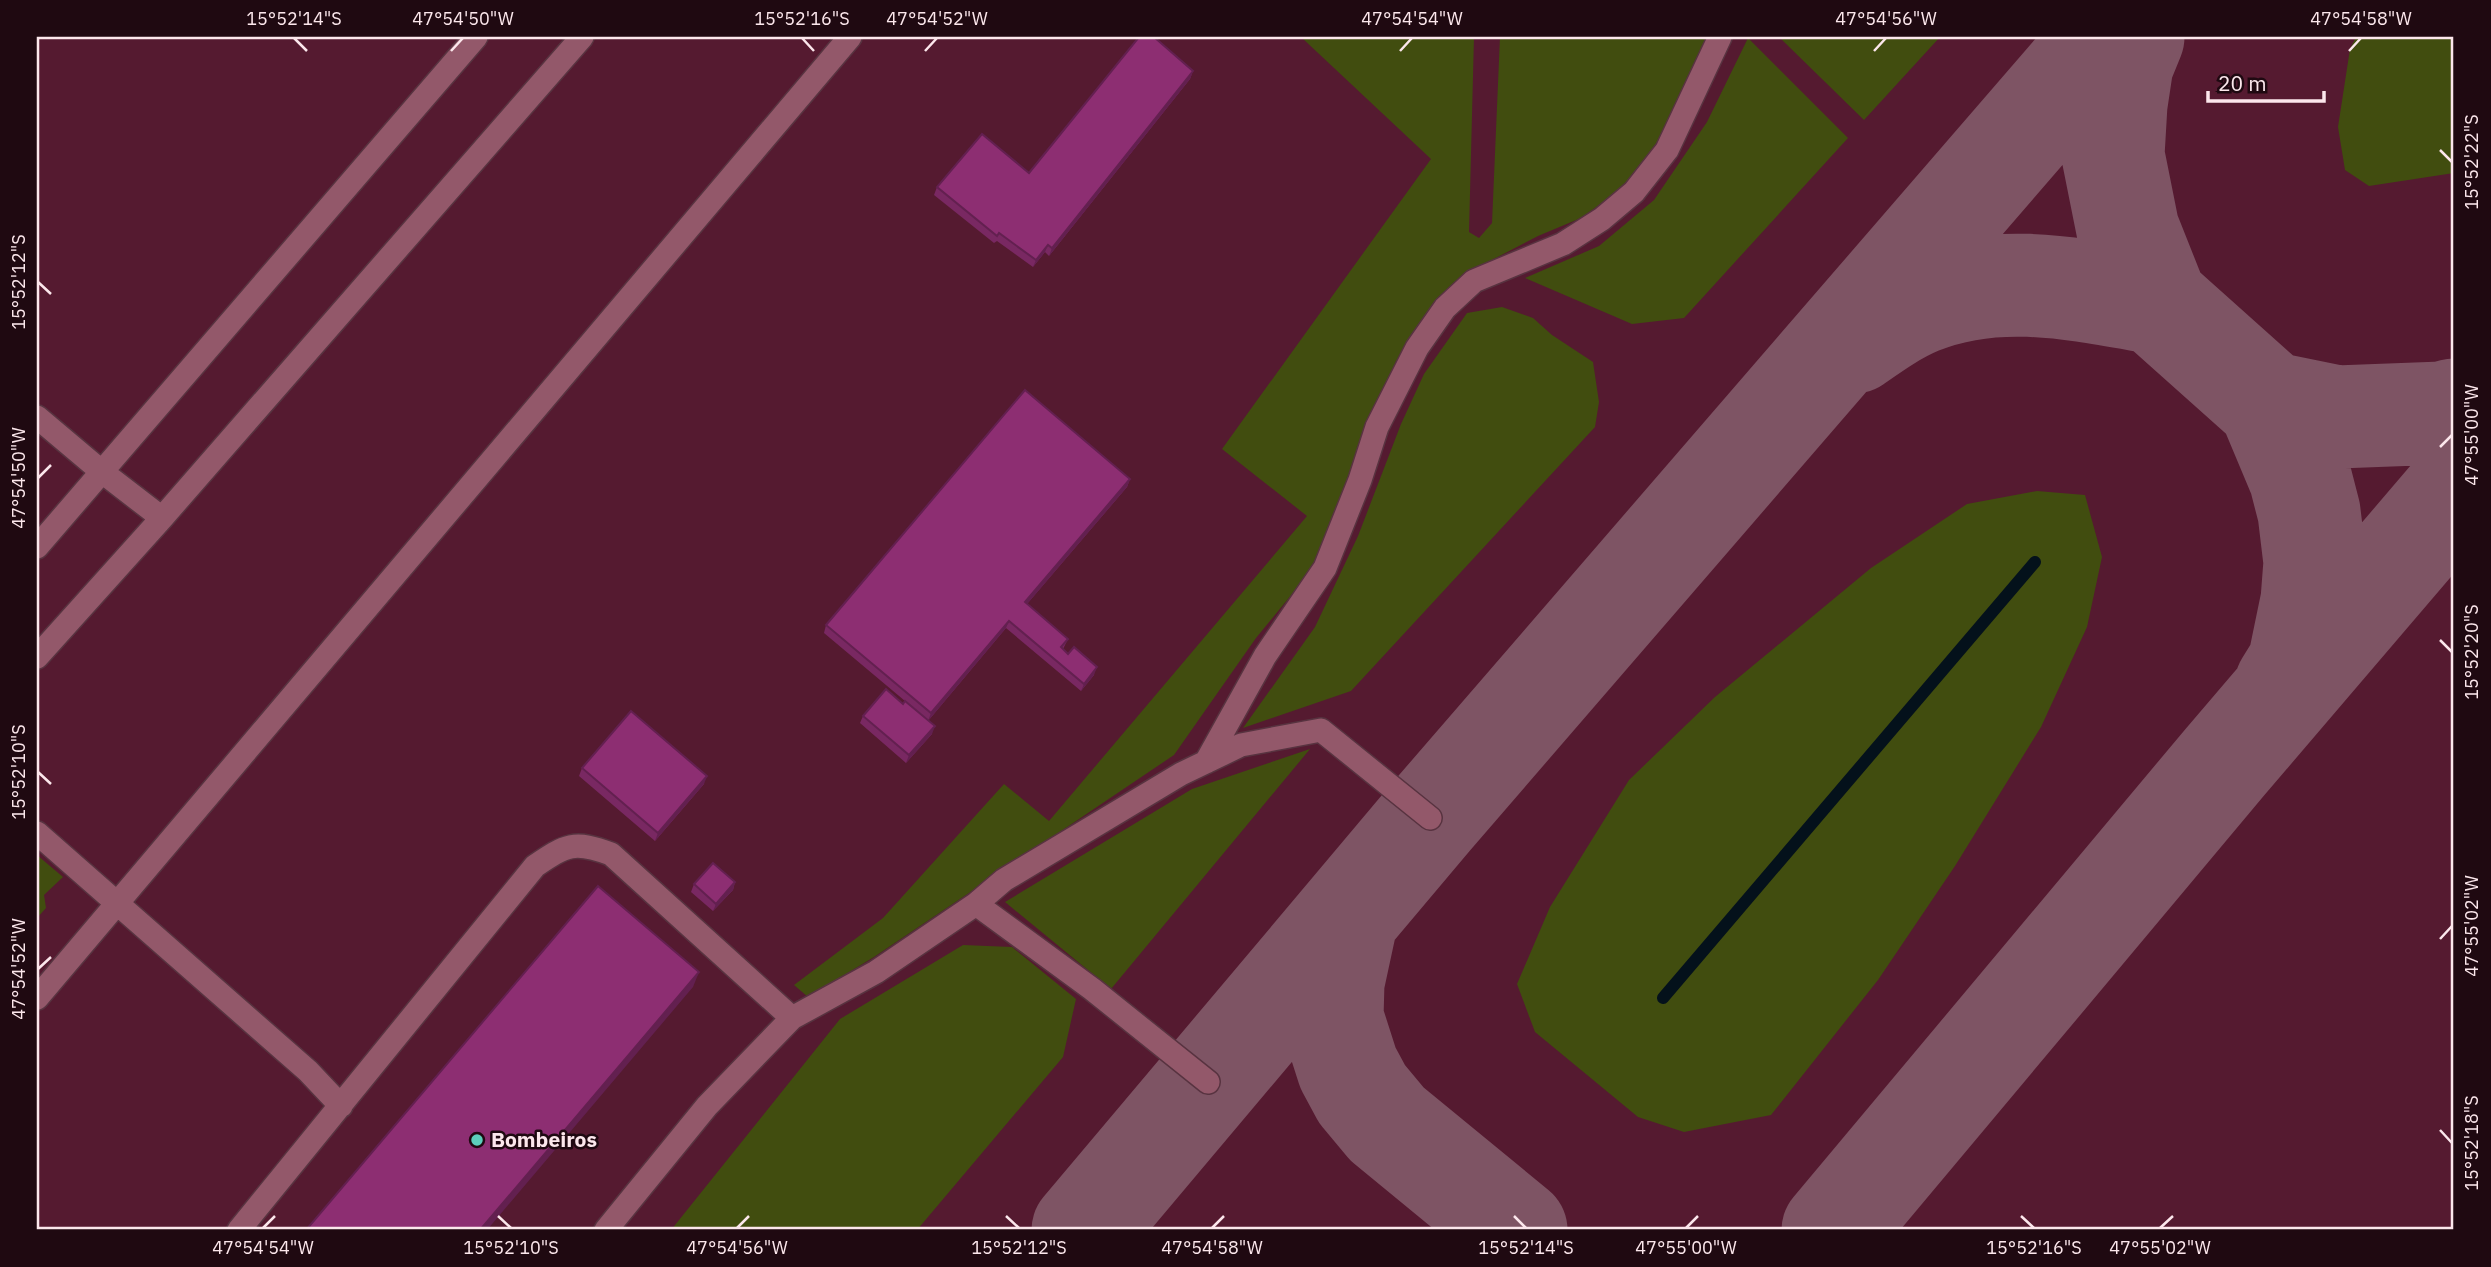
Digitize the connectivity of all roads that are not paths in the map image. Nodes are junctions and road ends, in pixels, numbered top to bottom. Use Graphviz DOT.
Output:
graph roads {
  1 [pos="476,37"];
  2 [pos="582,37"];
  3 [pos="850,37"];
  4 [pos="1720,37"];
  5 [pos="566,47"];
  6 [pos="37,417"];
  7 [pos="101,471"];
  8 [pos="162,518"];
  9 [pos="37,547"];
  10 [pos="37,657"];
  11 [pos="1206,762"];
  12 [pos="1430,818"];
  13 [pos="37,833"];
  14 [pos="116,904"];
  15 [pos="976,904"];
  16 [pos="37,998"];
  17 [pos="792,1018"];
  18 [pos="1208,1082"];
  19 [pos="341,1107"];
  20 [pos="239,1230"];
  21 [pos="607,1230"];
  1 -- 7 [label="lane"];
  2 -- 5 [label="lane"];
  3 -- 14 [label="lane"];
  4 -- 11 [label="lane"];
  5 -- 8 [label="lane"];
  6 -- 7 [label="lane"];
  7 -- 8 [label="lane"];
  7 -- 9 [label="lane"];
  8 -- 10 [label="lane"];
  11 -- 12 [label="lane"];
  11 -- 15 [label="lane"];
  13 -- 14 [label="lane"];
  14 -- 16 [label="lane"];
  14 -- 19 [label="lane"];
  15 -- 17 [label="lane"];
  15 -- 18 [label="lane"];
  17 -- 19 [label="lane"];
  17 -- 21 [label="lane"];
  19 -- 20 [label="lane"];
}
